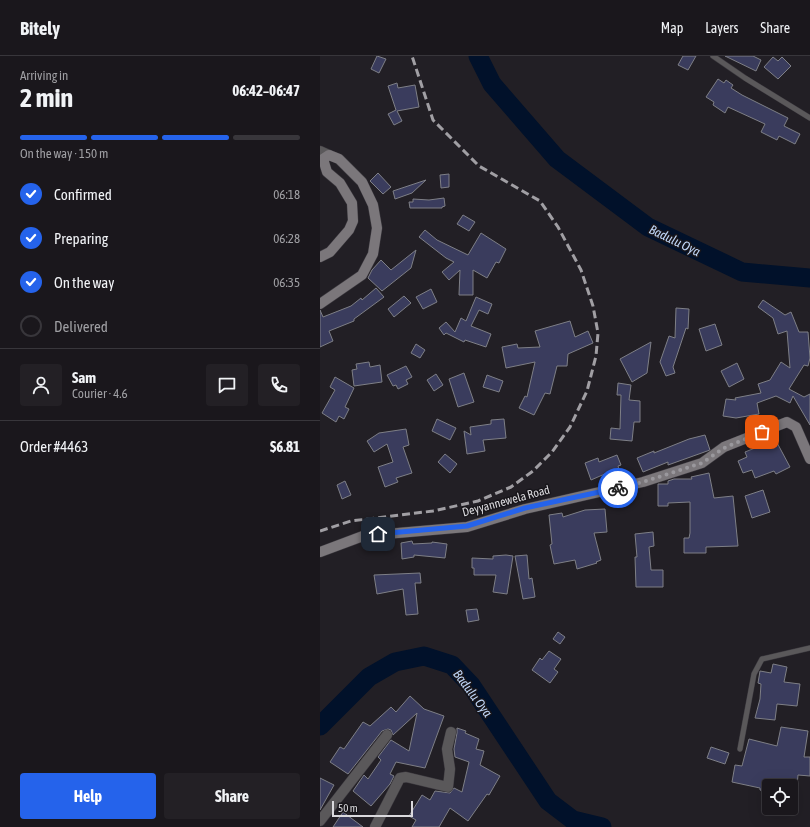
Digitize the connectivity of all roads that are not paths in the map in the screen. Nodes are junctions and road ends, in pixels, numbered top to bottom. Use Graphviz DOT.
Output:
graph roads {
  1 [pos="713,56"];
  2 [pos="810,118"];
  3 [pos="325,153"];
  4 [pos="320,257"];
  5 [pos="320,304"];
  6 [pos="810,459"];
  7 [pos="320,552"];
  8 [pos="810,648"];
  9 [pos="451,732"];
  10 [pos="387,735"];
  11 [pos="740,749"];
  12 [pos="320,821"];
  13 [pos="375,827"];
  1 -- 2 [label="lane"];
  3 -- 4 [label="street"];
  3 -- 5 [label="street"];
  6 -- 7 [label="street, Deyyannewela Road"];
  8 -- 11 [label="lane"];
  9 -- 13 [label="street"];
  10 -- 12 [label="street"];
}
